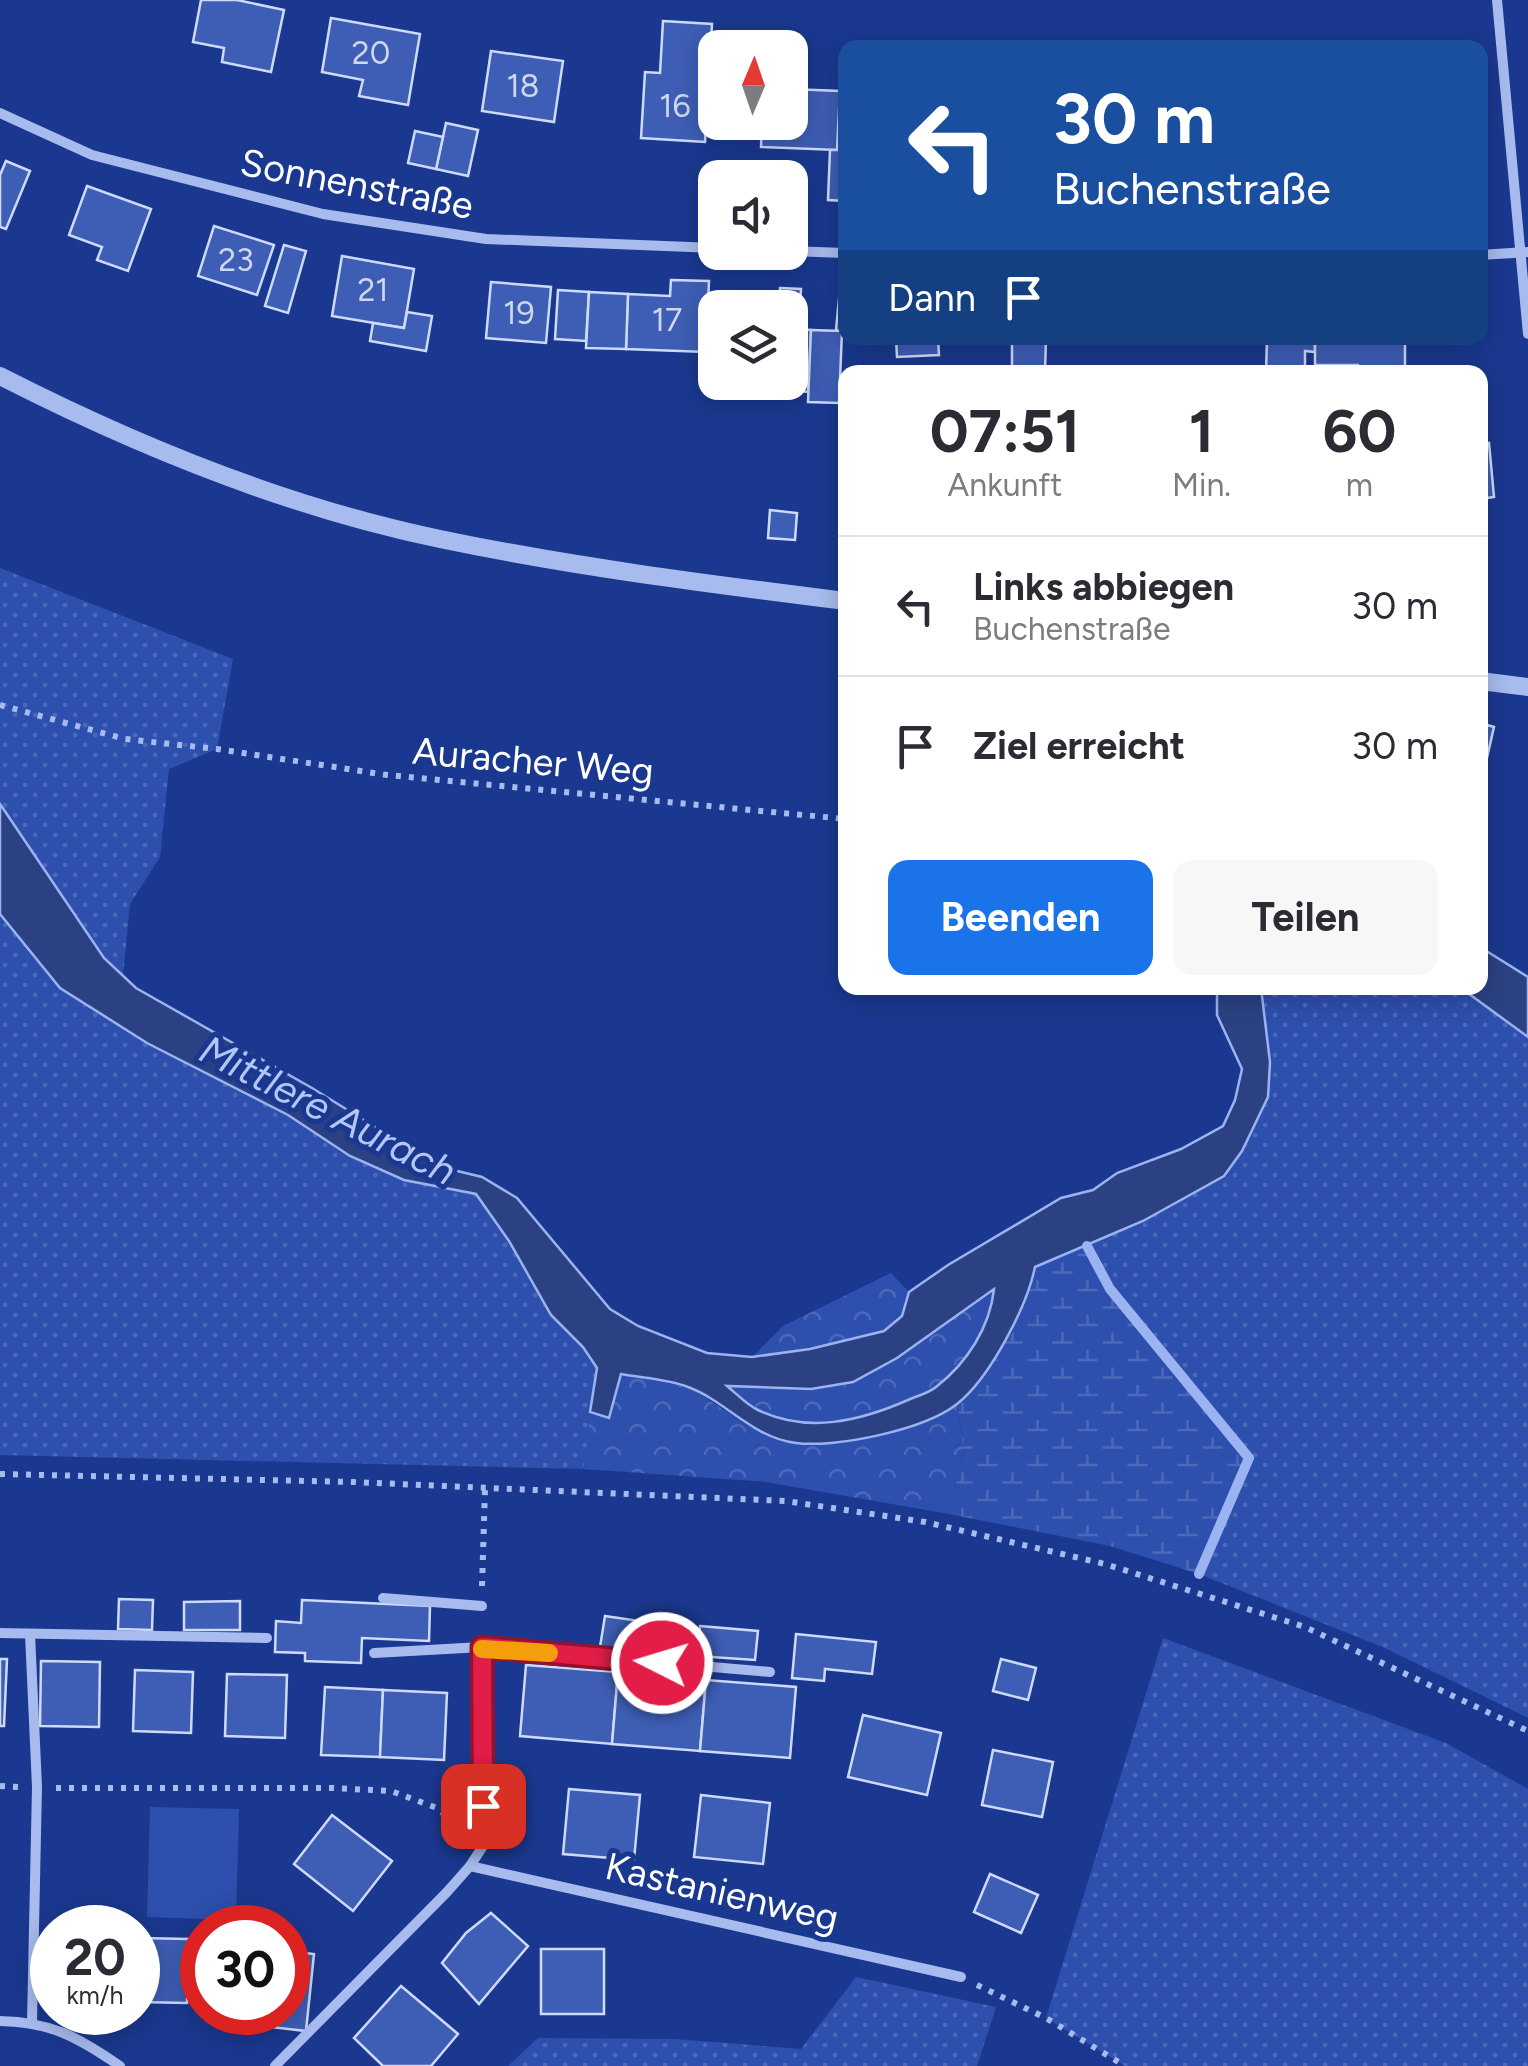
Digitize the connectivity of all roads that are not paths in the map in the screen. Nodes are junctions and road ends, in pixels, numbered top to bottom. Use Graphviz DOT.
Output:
graph roads {
  1 [pos="1497,0"];
  2 [pos="0,113"];
  3 [pos="698,247"];
  4 [pos="808,252"];
  5 [pos="1525,252"];
  6 [pos="838,253"];
  7 [pos="1488,255"];
  8 [pos="1528,334"];
  9 [pos="0,376"];
  10 [pos="838,600"];
  11 [pos="1488,683"];
  12 [pos="1528,687"];
  13 [pos="383,1598"];
  14 [pos="482,1606"];
  15 [pos="0,1633"];
  16 [pos="30,1634"];
  17 [pos="267,1638"];
  18 [pos="482,1647"];
  19 [pos="374,1653"];
  20 [pos="770,1672"];
  21 [pos="470,1866"];
  22 [pos="34,1905"];
  23 [pos="962,1977"];
  24 [pos="0,2021"];
  25 [pos="30,2022"];
  26 [pos="69,2035"];
  27 [pos="120,2066"];
  28 [pos="275,2066"];
  1 -- 5 [label="street"];
  2 -- 3 [label="street, Sonnenstraße"];
  4 -- 6 [label="street"];
  5 -- 7 [label="street"];
  5 -- 8 [label="street"];
  9 -- 10 [label="street"];
  11 -- 12 [label="street"];
  13 -- 14 [label="street"];
  15 -- 16 [label="street"];
  16 -- 17 [label="street"];
  16 -- 22 [label="street"];
  18 -- 19 [label="street"];
  18 -- 20 [label="street"];
  18 -- 21 [label="street"];
  21 -- 23 [label="street, Kastanienweg"];
  21 -- 28 [label="street"];
  24 -- 25 [label="street"];
  26 -- 27 [label="street"];
}
